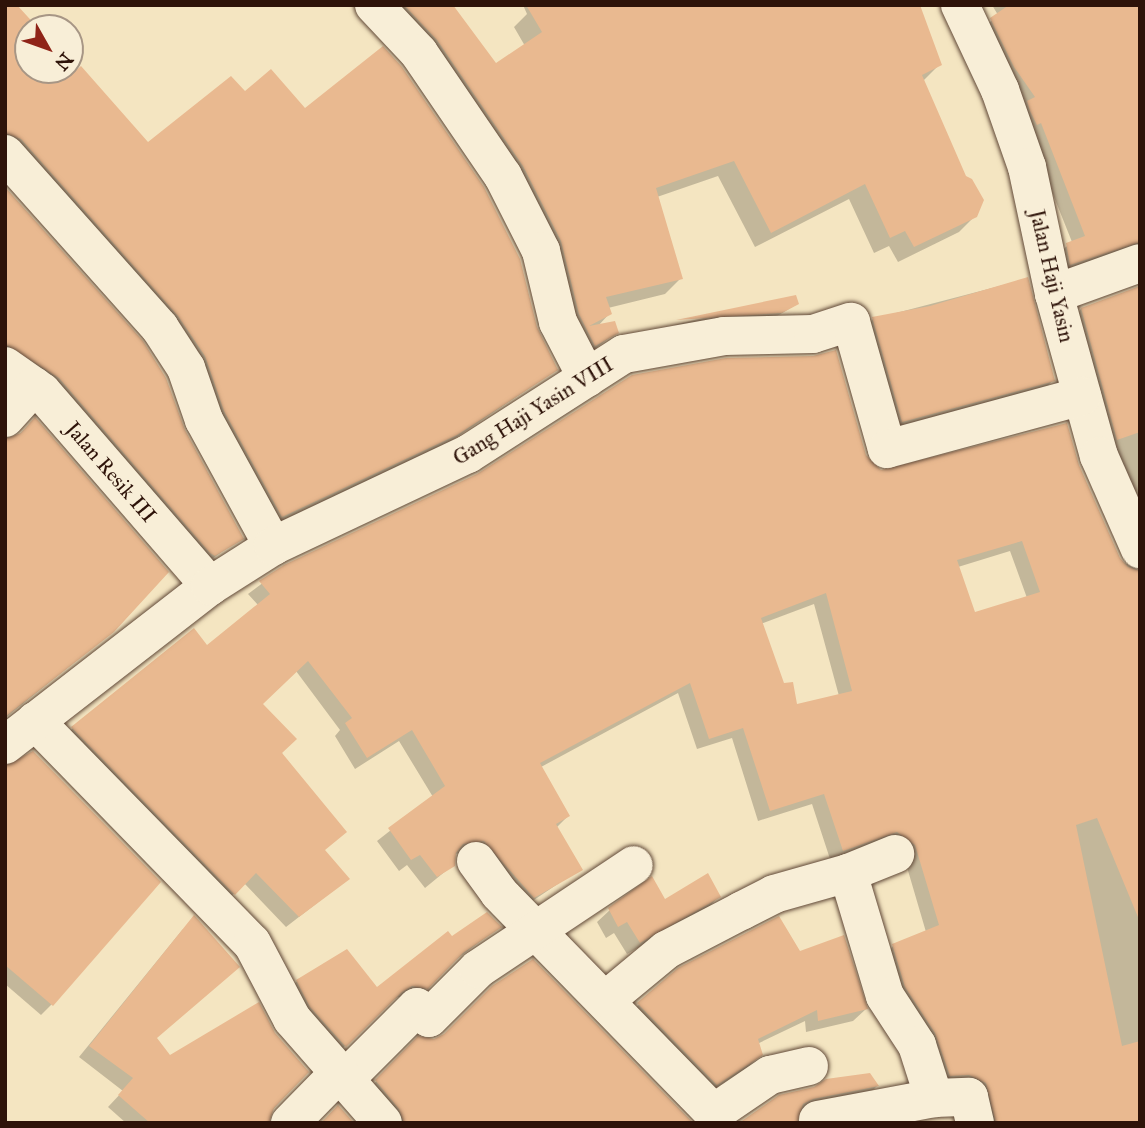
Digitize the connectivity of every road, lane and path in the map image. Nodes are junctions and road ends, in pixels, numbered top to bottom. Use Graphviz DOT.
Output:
graph roads {
  1 [pos="374,5"];
  2 [pos="960,5"];
  3 [pos="5,154"];
  4 [pos="1140,263"];
  5 [pos="1054,293"];
  6 [pos="20,376"];
  7 [pos="587,378"];
  8 [pos="1082,396"];
  9 [pos="5,418"];
  10 [pos="273,546"];
  11 [pos="1140,549"];
  12 [pos="211,586"];
  13 [pos="35,721"];
  14 [pos="5,745"];
  15 [pos="895,854"];
  16 [pos="476,860"];
  17 [pos="634,864"];
  18 [pos="848,873"];
  19 [pos="538,928"];
  20 [pos="607,999"];
  21 [pos="809,1066"];
  22 [pos="343,1075"];
  23 [pos="934,1098"];
  24 [pos="718,1118"];
  25 [pos="818,1120"];
  26 [pos="290,1123"];
  27 [pos="383,1123"];
  28 [pos="975,1123"];
  1 -- 7 [label="street"];
  2 -- 5 [label="street, Jalan Haji Yasin"];
  3 -- 10 [label="street"];
  4 -- 5 [label="street"];
  5 -- 8 [label="street, Jalan Haji Yasin"];
  6 -- 9 [label="street"];
  6 -- 12 [label="street, Jalan Resik III"];
  7 -- 8 [label="street, Gang Haji Yasin VIII"];
  7 -- 10 [label="street, Gang Haji Yasin VIII"];
  8 -- 11 [label="street, Jalan Haji Yasin"];
  10 -- 12 [label="street, Gang Haji Yasin VIII"];
  12 -- 13 [label="street, Gang Haji Yasin VIII"];
  13 -- 14 [label="street, Gang Haji Yasin VIII"];
  13 -- 22 [label="street"];
  15 -- 18 [label="street"];
  16 -- 19 [label="street"];
  17 -- 19 [label="street"];
  18 -- 20 [label="street"];
  18 -- 23 [label="street"];
  19 -- 20 [label="street"];
  19 -- 22 [label="street"];
  20 -- 24 [label="street"];
  21 -- 24 [label="street"];
  22 -- 26 [label="street"];
  22 -- 27 [label="street"];
  23 -- 25 [label="street"];
  23 -- 28 [label="street"];
}
